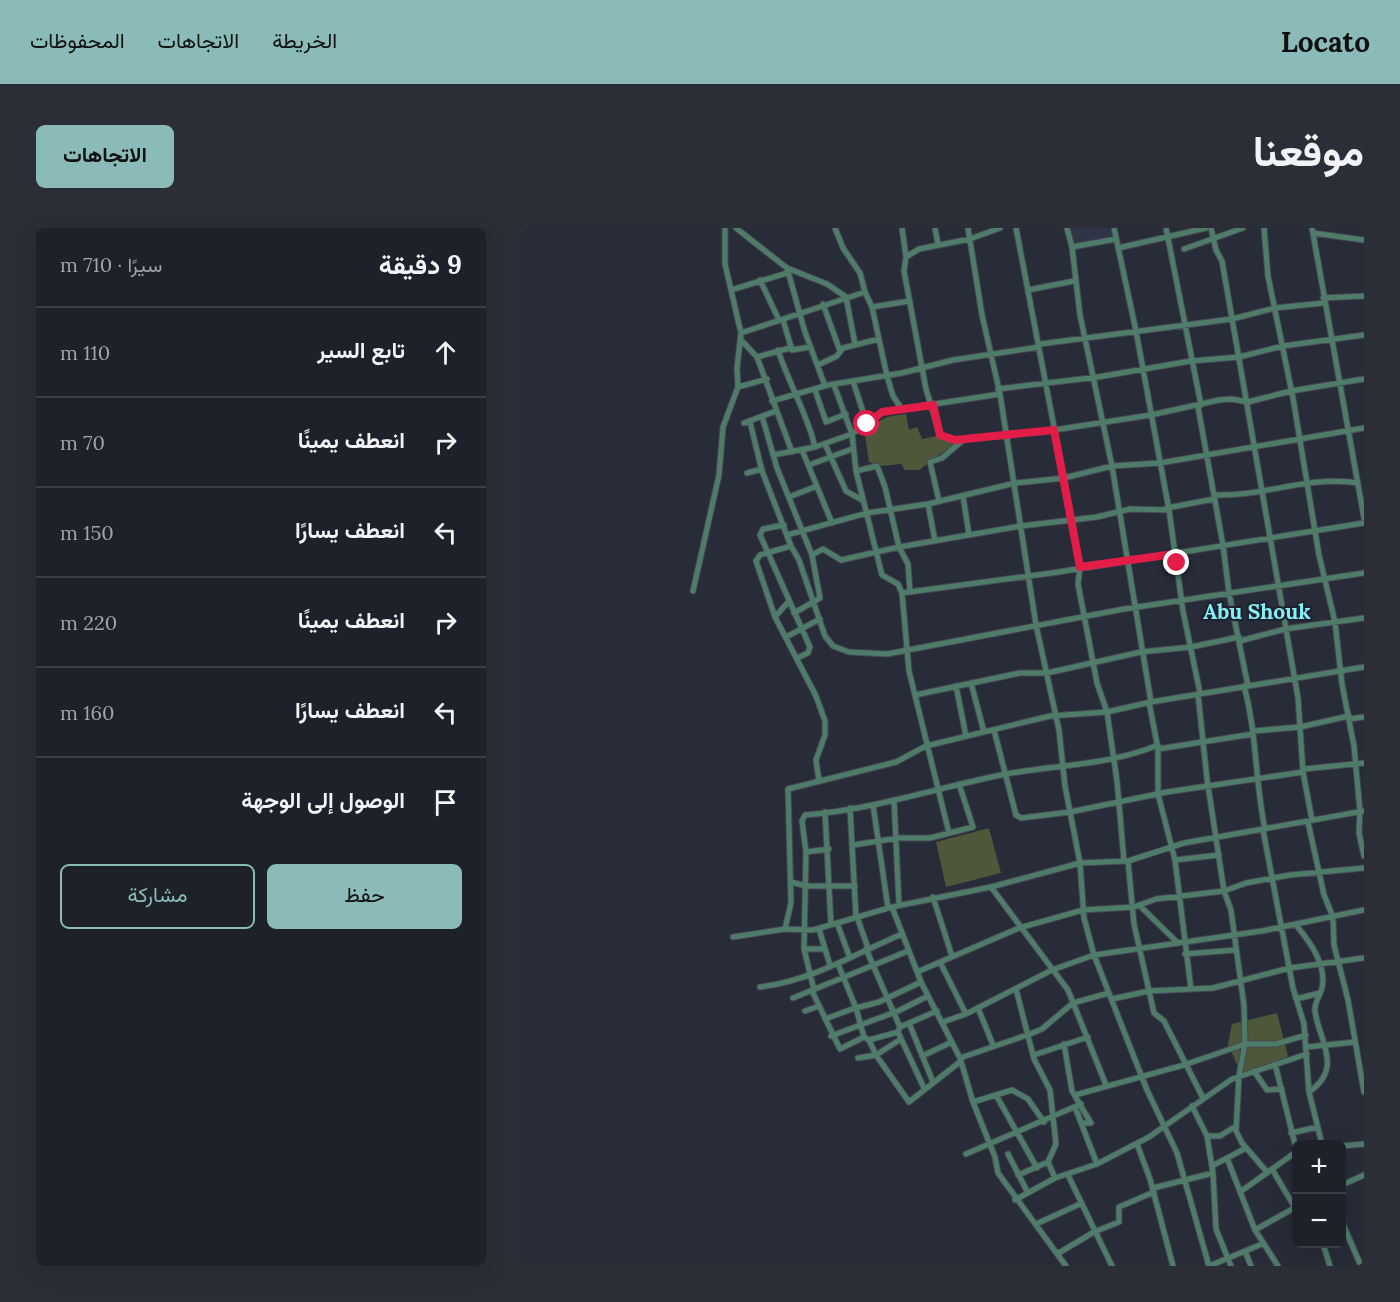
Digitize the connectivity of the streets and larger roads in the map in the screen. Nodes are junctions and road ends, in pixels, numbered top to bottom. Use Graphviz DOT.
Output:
graph roads {
  1 [pos="725,228"];
  2 [pos="736,228"];
  3 [pos="835,228"];
  4 [pos="902,228"];
  5 [pos="935,228"];
  6 [pos="968,228"];
  7 [pos="1000,228"];
  8 [pos="1016,228"];
  9 [pos="1067,228"];
  10 [pos="1114,228"];
  11 [pos="1166,228"];
  12 [pos="1206,228"];
  13 [pos="1211,228"];
  14 [pos="1243,228"];
  15 [pos="1264,228"];
  16 [pos="1312,230"];
  17 [pos="1329,231"];
  18 [pos="1167,237"];
  19 [pos="1213,237"];
  20 [pos="970,239"];
  21 [pos="1116,239"];
  22 [pos="1364,240"];
  23 [pos="938,244"];
  24 [pos="1072,247"];
  25 [pos="1118,248"];
  26 [pos="1184,249"];
  27 [pos="906,257"];
  28 [pos="787,271"];
  29 [pos="760,280"];
  30 [pos="1074,281"];
  31 [pos="731,290"];
  32 [pos="1029,290"];
  33 [pos="865,292"];
  34 [pos="1364,296"];
  35 [pos="846,297"];
  36 [pos="910,301"];
  37 [pos="1323,301"];
  38 [pos="824,304"];
  39 [pos="873,306"];
  40 [pos="1275,308"];
  41 [pos="800,314"];
  42 [pos="1232,319"];
  43 [pos="781,320"];
  44 [pos="1184,323"];
  45 [pos="1136,331"];
  46 [pos="741,333"];
  47 [pos="1364,335"];
  48 [pos="1086,338"];
  49 [pos="879,339"];
  50 [pos="741,340"];
  51 [pos="1332,340"];
  52 [pos="855,344"];
  53 [pos="1039,346"];
  54 [pos="1283,346"];
  55 [pos="810,347"];
  56 [pos="790,348"];
  57 [pos="778,350"];
  58 [pos="840,351"];
  59 [pos="990,353"];
  60 [pos="757,357"];
  61 [pos="1239,357"];
  62 [pos="1191,361"];
  63 [pos="818,365"];
  64 [pos="923,368"];
  65 [pos="1143,370"];
  66 [pos="887,376"];
  67 [pos="1093,377"];
  68 [pos="767,379"];
  69 [pos="1364,379"];
  70 [pos="853,381"];
  71 [pos="1046,383"];
  72 [pos="834,385"];
  73 [pos="1338,385"];
  74 [pos="825,386"];
  75 [pos="738,387"];
  76 [pos="815,390"];
  77 [pos="1291,391"];
  78 [pos="999,392"];
  79 [pos="795,395"];
  80 [pos="772,401"];
  81 [pos="1248,402"];
  82 [pos="933,405"];
  83 [pos="1199,406"];
  84 [pos="901,408"];
  85 [pos="777,411"];
  86 [pos="846,414"];
  87 [pos="1151,415"];
  88 [pos="762,416"];
  89 [pos="750,422"];
  90 [pos="1103,422"];
  91 [pos="744,423"];
  92 [pos="867,424"];
  93 [pos="1364,428"];
  94 [pos="1054,430"];
  95 [pos="1349,432"];
  96 [pos="852,434"];
  97 [pos="1006,436"];
  98 [pos="1300,439"];
  99 [pos="963,441"];
  100 [pos="825,444"];
  101 [pos="1253,446"];
  102 [pos="815,447"];
  103 [pos="852,449"];
  104 [pos="802,450"];
  105 [pos="792,452"];
  106 [pos="774,455"];
  107 [pos="1207,455"];
  108 [pos="830,458"];
  109 [pos="1160,463"];
  110 [pos="809,465"];
  111 [pos="1112,466"];
  112 [pos="762,469"];
  113 [pos="856,471"];
  114 [pos="747,473"];
  115 [pos="1064,478"];
  116 [pos="1360,478"];
  117 [pos="783,483"];
  118 [pos="1015,483"];
  119 [pos="1307,484"];
  120 [pos="817,486"];
  121 [pos="770,490"];
  122 [pos="1261,492"];
  123 [pos="963,496"];
  124 [pos="789,497"];
  125 [pos="1214,497"];
  126 [pos="862,500"];
  127 [pos="939,501"];
  128 [pos="928,504"];
  129 [pos="1168,509"];
  130 [pos="890,510"];
  131 [pos="1119,512"];
  132 [pos="867,513"];
  133 [pos="796,516"];
  134 [pos="1364,518"];
  135 [pos="1072,521"];
  136 [pos="783,522"];
  137 [pos="832,523"];
  138 [pos="1364,523"];
  139 [pos="1021,526"];
  140 [pos="803,531"];
  141 [pos="1315,532"];
  142 [pos="787,535"];
  143 [pos="969,535"];
  144 [pos="1270,539"];
  145 [pos="935,541"];
  146 [pos="1223,545"];
  147 [pos="791,546"];
  148 [pos="899,547"];
  149 [pos="876,552"];
  150 [pos="769,553"];
  151 [pos="1174,554"];
  152 [pos="812,556"];
  153 [pos="799,560"];
  154 [pos="1126,562"];
  155 [pos="1080,567"];
  156 [pos="1364,573"];
  157 [pos="1029,576"];
  158 [pos="1324,579"];
  159 [pos="1278,588"];
  160 [pos="693,591"];
  161 [pos="910,592"];
  162 [pos="902,593"];
  163 [pos="1229,593"];
  164 [pos="789,601"];
  165 [pos="813,602"];
  166 [pos="1183,602"];
  167 [pos="1135,608"];
  168 [pos="794,613"];
  169 [pos="775,617"];
  170 [pos="1086,617"];
  171 [pos="1364,618"];
  172 [pos="820,619"];
  173 [pos="1335,622"];
  174 [pos="1036,625"];
  175 [pos="802,629"];
  176 [pos="1285,629"];
  177 [pos="786,637"];
  178 [pos="1240,639"];
  179 [pos="1191,647"];
  180 [pos="909,651"];
  181 [pos="1142,652"];
  182 [pos="797,658"];
  183 [pos="1095,663"];
  184 [pos="1364,667"];
  185 [pos="1341,671"];
  186 [pos="1047,673"];
  187 [pos="1294,678"];
  188 [pos="971,683"];
  189 [pos="956,686"];
  190 [pos="1246,686"];
  191 [pos="1199,693"];
  192 [pos="915,695"];
  193 [pos="1150,702"];
  194 [pos="1107,712"];
  195 [pos="1056,716"];
  196 [pos="1364,717"];
  197 [pos="1349,718"];
  198 [pos="1300,727"];
  199 [pos="994,730"];
  200 [pos="984,732"];
  201 [pos="1253,732"];
  202 [pos="966,736"];
  203 [pos="1204,742"];
  204 [pos="926,746"];
  205 [pos="1158,747"];
  206 [pos="1114,758"];
  207 [pos="1364,763"];
  208 [pos="1355,764"];
  209 [pos="1064,765"];
  210 [pos="1303,771"];
  211 [pos="1006,774"];
  212 [pos="1257,777"];
  213 [pos="819,781"];
  214 [pos="960,784"];
  215 [pos="1208,787"];
  216 [pos="937,788"];
  217 [pos="1158,794"];
  218 [pos="894,800"];
  219 [pos="1119,803"];
  220 [pos="873,805"];
  221 [pos="850,808"];
  222 [pos="1362,811"];
  223 [pos="825,812"];
  224 [pos="1070,812"];
  225 [pos="1310,821"];
  226 [pos="1264,829"];
  227 [pos="949,833"];
  228 [pos="1216,837"];
  229 [pos="898,838"];
  230 [pos="877,841"];
  231 [pos="853,845"];
  232 [pos="1172,847"];
  233 [pos="829,849"];
  234 [pos="806,852"];
  235 [pos="1219,855"];
  236 [pos="1364,856"];
  237 [pos="1175,860"];
  238 [pos="1126,861"];
  239 [pos="1080,863"];
  240 [pos="1364,868"];
  241 [pos="1319,872"];
  242 [pos="1272,878"];
  243 [pos="791,882"];
  244 [pos="806,886"];
  245 [pos="828,886"];
  246 [pos="855,886"];
  247 [pos="991,887"];
  248 [pos="1224,891"];
  249 [pos="1181,896"];
  250 [pos="933,897"];
  251 [pos="899,905"];
  252 [pos="1136,906"];
  253 [pos="890,908"];
  254 [pos="1083,910"];
  255 [pos="1364,910"];
  256 [pos="857,917"];
  257 [pos="1333,917"];
  258 [pos="834,924"];
  259 [pos="1296,925"];
  260 [pos="1283,926"];
  261 [pos="1019,928"];
  262 [pos="785,929"];
  263 [pos="819,929"];
  264 [pos="804,932"];
  265 [pos="902,934"];
  266 [pos="1234,934"];
  267 [pos="733,937"];
  268 [pos="1181,943"];
  269 [pos="804,949"];
  270 [pos="825,949"];
  271 [pos="867,949"];
  272 [pos="1141,949"];
  273 [pos="1235,950"];
  274 [pos="908,951"];
  275 [pos="1185,954"];
  276 [pos="1094,955"];
  277 [pos="952,956"];
  278 [pos="850,958"];
  279 [pos="1364,958"];
  280 [pos="940,962"];
  281 [pos="1338,963"];
  282 [pos="838,964"];
  283 [pos="831,965"];
  284 [pos="874,965"];
  285 [pos="1321,965"];
  286 [pos="1290,968"];
  287 [pos="1052,970"];
  288 [pos="917,972"];
  289 [pos="808,974"];
  290 [pos="845,978"];
  291 [pos="921,982"];
  292 [pos="1240,982"];
  293 [pos="760,987"];
  294 [pos="1016,989"];
  295 [pos="1191,989"];
  296 [pos="813,991"];
  297 [pos="1149,991"];
  298 [pos="1320,993"];
  299 [pos="928,996"];
  300 [pos="1111,996"];
  301 [pos="793,998"];
  302 [pos="886,999"];
  303 [pos="1296,999"];
  304 [pos="1073,1003"];
  305 [pos="819,1006"];
  306 [pos="856,1008"];
  307 [pos="978,1008"];
  308 [pos="805,1011"];
  309 [pos="937,1011"];
  310 [pos="893,1013"];
  311 [pos="966,1014"];
  312 [pos="825,1019"];
  313 [pos="909,1023"];
  314 [pos="944,1023"];
  315 [pos="862,1026"];
  316 [pos="899,1029"];
  317 [pos="1029,1034"];
  318 [pos="1305,1035"];
  319 [pos="831,1036"];
  320 [pos="1088,1036"];
  321 [pos="867,1038"];
  322 [pos="901,1039"];
  323 [pos="952,1042"];
  324 [pos="1355,1042"];
  325 [pos="1325,1043"];
  326 [pos="1064,1044"];
  327 [pos="1245,1044"];
  328 [pos="993,1045"];
  329 [pos="1307,1051"];
  330 [pos="876,1055"];
  331 [pos="1034,1055"];
  332 [pos="922,1056"];
  333 [pos="858,1058"];
  334 [pos="960,1060"];
  335 [pos="1361,1063"];
  336 [pos="1275,1064"];
  337 [pos="1185,1065"];
  338 [pos="1254,1071"];
  339 [pos="1143,1076"];
  340 [pos="1239,1076"];
  341 [pos="933,1082"];
  342 [pos="1106,1085"];
  343 [pos="924,1088"];
  344 [pos="1282,1089"];
  345 [pos="1364,1090"];
  346 [pos="1309,1092"];
  347 [pos="996,1095"];
  348 [pos="1075,1095"];
  349 [pos="1203,1098"];
  350 [pos="973,1102"];
  351 [pos="1078,1106"];
  352 [pos="1192,1106"];
  353 [pos="1054,1118"];
  354 [pos="1044,1122"];
  355 [pos="1163,1126"];
  356 [pos="1236,1126"];
  357 [pos="1318,1127"];
  358 [pos="1018,1133"];
  359 [pos="1291,1133"];
  360 [pos="1207,1136"];
  361 [pos="1293,1140"];
  362 [pos="1321,1140"];
  363 [pos="990,1144"];
  364 [pos="1137,1144"];
  365 [pos="1364,1144"];
  366 [pos="1346,1146"];
  367 [pos="1246,1148"];
  368 [pos="1292,1153"];
  369 [pos="966,1154"];
  370 [pos="1008,1154"];
  371 [pos="1227,1158"];
  372 [pos="1048,1162"];
  373 [pos="1097,1164"];
  374 [pos="1212,1166"];
  375 [pos="1037,1168"];
  376 [pos="1270,1170"];
  377 [pos="1213,1173"];
  378 [pos="1018,1175"];
  379 [pos="1068,1175"];
  380 [pos="1364,1175"];
  381 [pos="1055,1178"];
  382 [pos="1186,1181"];
  383 [pos="1346,1183"];
  384 [pos="1154,1190"];
  385 [pos="1240,1192"];
  386 [pos="1028,1193"];
  387 [pos="1015,1200"];
  388 [pos="1292,1202"];
  389 [pos="1080,1204"];
  390 [pos="1292,1210"];
  391 [pos="1035,1224"];
  392 [pos="1255,1230"];
  393 [pos="1094,1232"];
  394 [pos="1346,1233"];
  395 [pos="1262,1244"];
  396 [pos="1324,1248"];
  397 [pos="1245,1251"];
  398 [pos="1057,1254"];
  399 [pos="1228,1258"];
  400 [pos="1066,1266"];
  401 [pos="1112,1266"];
  402 [pos="1173,1266"];
  403 [pos="1231,1266"];
  404 [pos="1251,1266"];
  405 [pos="1278,1266"];
  406 [pos="1330,1266"];
  407 [pos="1361,1266"];
  1 -- 31 [label="street"];
  2 -- 28 [label="street"];
  3 -- 33 [label="street"];
  4 -- 27 [label="street"];
  5 -- 23 [label="street"];
  6 -- 20 [label="street"];
  7 -- 20 [label="street"];
  8 -- 32 [label="street"];
  9 -- 24 [label="street"];
  10 -- 21 [label="street"];
  11 -- 18 [label="street"];
  12 -- 18 [label="street"];
  13 -- 19 [label="street"];
  14 -- 19 [label="street"];
  15 -- 40 [label="street"];
  16 -- 17 [label="street"];
  16 -- 37 [label="street"];
  17 -- 22 [label="street"];
  18 -- 25 [label="street"];
  18 -- 44 [label="street"];
  19 -- 26 [label="street"];
  19 -- 42 [label="street"];
  20 -- 23 [label="street"];
  20 -- 59 [label="street"];
  21 -- 24 [label="street"];
  21 -- 25 [label="street"];
  23 -- 27 [label="street"];
  24 -- 30 [label="street"];
  25 -- 45 [label="street"];
  27 -- 36 [label="street"];
  28 -- 29 [label="street"];
  28 -- 35 [label="street"];
  28 -- 41 [label="street"];
  29 -- 31 [label="street"];
  29 -- 43 [label="street"];
  30 -- 32 [label="street"];
  30 -- 48 [label="street"];
  31 -- 46 [label="street"];
  32 -- 53 [label="street"];
  33 -- 35 [label="street"];
  33 -- 39 [label="street"];
  34 -- 37 [label="street"];
  35 -- 38 [label="street"];
  35 -- 52 [label="street"];
  36 -- 39 [label="street"];
  36 -- 64 [label="street"];
  37 -- 40 [label="street"];
  37 -- 51 [label="street"];
  38 -- 41 [label="street"];
  38 -- 58 [label="street"];
  39 -- 49 [label="street"];
  40 -- 42 [label="street"];
  40 -- 54 [label="street"];
  41 -- 43 [label="street"];
  41 -- 55 [label="street"];
  42 -- 44 [label="street"];
  42 -- 61 [label="street"];
  43 -- 46 [label="street"];
  43 -- 56 [label="street"];
  44 -- 45 [label="street"];
  44 -- 62 [label="street"];
  45 -- 48 [label="street"];
  45 -- 65 [label="street"];
  46 -- 50 [label="street"];
  47 -- 51 [label="street"];
  48 -- 53 [label="street"];
  48 -- 67 [label="street"];
  49 -- 52 [label="street"];
  49 -- 66 [label="street"];
  50 -- 60 [label="street"];
  50 -- 75 [label="street"];
  51 -- 54 [label="street"];
  51 -- 73 [label="street"];
  52 -- 58 [label="street"];
  53 -- 59 [label="street"];
  53 -- 71 [label="street"];
  54 -- 61 [label="street"];
  54 -- 77 [label="street"];
  55 -- 56 [label="street"];
  55 -- 63 [label="street"];
  56 -- 57 [label="street"];
  57 -- 60 [label="street"];
  57 -- 79 [label="street"];
  58 -- 63 [label="street"];
  59 -- 64 [label="street"];
  59 -- 78 [label="street"];
  60 -- 68 [label="street"];
  61 -- 62 [label="street"];
  61 -- 81 [label="street"];
  62 -- 65 [label="street"];
  62 -- 83 [label="street"];
  63 -- 74 [label="street"];
  64 -- 66 [label="street"];
  64 -- 82 [label="street"];
  65 -- 67 [label="street"];
  65 -- 87 [label="street"];
  66 -- 70 [label="street"];
  66 -- 84 [label="street"];
  67 -- 71 [label="street"];
  67 -- 90 [label="street"];
  68 -- 75 [label="street"];
  68 -- 80 [label="street"];
  69 -- 73 [label="street"];
  70 -- 72 [label="street"];
  70 -- 92 [label="street"];
  71 -- 78 [label="street"];
  71 -- 94 [label="street"];
  72 -- 74 [label="street"];
  72 -- 86 [label="street"];
  73 -- 77 [label="street"];
  73 -- 95 [label="street"];
  74 -- 76 [label="street"];
  75 -- 160 [label="street"];
  76 -- 79 [label="street"];
  76 -- 86 [label="street"];
  77 -- 81 [label="street"];
  77 -- 98 [label="street"];
  78 -- 82 [label="street"];
  78 -- 97 [label="street"];
  79 -- 80 [label="street"];
  79 -- 102 [label="street"];
  80 -- 85 [label="street"];
  81 -- 83 [label="street"];
  81 -- 101 [label="street"];
  82 -- 84 [label="street"];
  82 -- 99 [label="street"];
  83 -- 87 [label="street"];
  83 -- 107 [label="street"];
  84 -- 92 [label="street"];
  85 -- 88 [label="street"];
  85 -- 105 [label="street"];
  86 -- 96 [label="street"];
  87 -- 90 [label="street"];
  87 -- 109 [label="street"];
  88 -- 89 [label="street"];
  88 -- 106 [label="street"];
  89 -- 91 [label="street"];
  89 -- 112 [label="street"];
  90 -- 94 [label="street"];
  90 -- 111 [label="street"];
  92 -- 96 [label="street"];
  93 -- 95 [label="street"];
  94 -- 97 [label="street"];
  94 -- 115 [label="street"];
  95 -- 98 [label="street"];
  95 -- 116 [label="street"];
  96 -- 100 [label="street"];
  96 -- 103 [label="street"];
  97 -- 99 [label="street"];
  97 -- 118 [label="street"];
  98 -- 101 [label="street"];
  98 -- 119 [label="street"];
  99 -- 127 [label="street"];
  100 -- 102 [label="street"];
  100 -- 108 [label="street"];
  101 -- 107 [label="street"];
  101 -- 122 [label="street"];
  102 -- 104 [label="street"];
  103 -- 108 [label="street"];
  103 -- 113 [label="street"];
  104 -- 105 [label="street"];
  104 -- 110 [label="street"];
  105 -- 106 [label="street"];
  106 -- 117 [label="street"];
  107 -- 109 [label="street"];
  107 -- 125 [label="street"];
  108 -- 110 [label="street"];
  108 -- 126 [label="street"];
  109 -- 111 [label="street"];
  109 -- 129 [label="street"];
  110 -- 120 [label="street"];
  111 -- 115 [label="street"];
  111 -- 131 [label="street"];
  112 -- 114 [label="street"];
  112 -- 121 [label="street"];
  113 -- 126 [label="street"];
  113 -- 130 [label="street"];
  115 -- 118 [label="street"];
  115 -- 135 [label="street"];
  116 -- 119 [label="street"];
  116 -- 134 [label="street"];
  117 -- 121 [label="street"];
  117 -- 124 [label="street"];
  118 -- 123 [label="street"];
  118 -- 139 [label="street"];
  119 -- 122 [label="street"];
  119 -- 141 [label="street"];
  120 -- 124 [label="street"];
  120 -- 137 [label="street"];
  121 -- 136 [label="street"];
  122 -- 125 [label="street"];
  122 -- 144 [label="street"];
  123 -- 127 [label="street"];
  123 -- 143 [label="street"];
  124 -- 133 [label="street"];
  125 -- 129 [label="street"];
  125 -- 146 [label="street"];
  126 -- 132 [label="street"];
  127 -- 128 [label="street"];
  128 -- 130 [label="street"];
  128 -- 145 [label="street"];
  129 -- 131 [label="street"];
  129 -- 151 [label="street"];
  130 -- 132 [label="street"];
  130 -- 148 [label="street"];
  131 -- 135 [label="street"];
  131 -- 154 [label="street"];
  132 -- 137 [label="street"];
  132 -- 149 [label="street"];
  133 -- 136 [label="street"];
  133 -- 140 [label="street"];
  135 -- 139 [label="street"];
  135 -- 155 [label="street"];
  136 -- 142 [label="street"];
  136 -- 150 [label="street"];
  137 -- 140 [label="street"];
  138 -- 141 [label="street"];
  139 -- 143 [label="street"];
  139 -- 157 [label="street"];
  140 -- 142 [label="street"];
  140 -- 152 [label="street"];
  141 -- 144 [label="street"];
  141 -- 158 [label="street"];
  142 -- 147 [label="street"];
  143 -- 145 [label="street"];
  144 -- 146 [label="street"];
  144 -- 159 [label="street"];
  145 -- 148 [label="street"];
  146 -- 151 [label="street"];
  146 -- 163 [label="street"];
  147 -- 150 [label="street"];
  147 -- 153 [label="street"];
  148 -- 149 [label="street"];
  148 -- 161 [label="street"];
  149 -- 152 [label="street"];
  149 -- 162 [label="street"];
  150 -- 164 [label="street"];
  150 -- 169 [label="street"];
  151 -- 154 [label="street"];
  151 -- 166 [label="street"];
  152 -- 153 [label="street"];
  152 -- 165 [label="street"];
  153 -- 165 [label="street"];
  154 -- 155 [label="street"];
  154 -- 167 [label="street"];
  155 -- 157 [label="street"];
  155 -- 170 [label="street"];
  156 -- 158 [label="street"];
  157 -- 161 [label="street"];
  157 -- 174 [label="street"];
  158 -- 159 [label="street"];
  158 -- 173 [label="street"];
  159 -- 163 [label="street"];
  159 -- 176 [label="street"];
  161 -- 162 [label="street"];
  162 -- 180 [label="street"];
  163 -- 166 [label="street"];
  163 -- 178 [label="street"];
  164 -- 168 [label="street"];
  164 -- 169 [label="street"];
  165 -- 168 [label="street"];
  165 -- 172 [label="street"];
  166 -- 167 [label="street"];
  166 -- 179 [label="street"];
  167 -- 170 [label="street"];
  167 -- 181 [label="street"];
  168 -- 175 [label="street"];
  169 -- 177 [label="street"];
  170 -- 174 [label="street"];
  170 -- 183 [label="street"];
  171 -- 173 [label="street"];
  172 -- 175 [label="street"];
  172 -- 180 [label="street"];
  173 -- 176 [label="street"];
  173 -- 185 [label="street"];
  174 -- 180 [label="street"];
  174 -- 186 [label="street"];
  175 -- 177 [label="street"];
  175 -- 182 [label="street"];
  176 -- 178 [label="street"];
  176 -- 187 [label="street"];
  177 -- 182 [label="street"];
  178 -- 179 [label="street"];
  178 -- 190 [label="street"];
  179 -- 181 [label="street"];
  179 -- 191 [label="street"];
  180 -- 192 [label="street"];
  181 -- 183 [label="street"];
  181 -- 193 [label="street"];
  182 -- 213 [label="street"];
  183 -- 186 [label="street"];
  183 -- 194 [label="street"];
  184 -- 185 [label="street"];
  185 -- 187 [label="street"];
  185 -- 197 [label="street"];
  186 -- 188 [label="street"];
  186 -- 195 [label="street"];
  187 -- 190 [label="street"];
  187 -- 198 [label="street"];
  188 -- 189 [label="street"];
  188 -- 200 [label="street"];
  189 -- 192 [label="street"];
  189 -- 202 [label="street"];
  190 -- 191 [label="street"];
  190 -- 201 [label="street"];
  191 -- 193 [label="street"];
  191 -- 203 [label="street"];
  192 -- 204 [label="street"];
  193 -- 194 [label="street"];
  193 -- 205 [label="street"];
  194 -- 195 [label="street"];
  194 -- 206 [label="street"];
  195 -- 199 [label="street"];
  195 -- 209 [label="street"];
  196 -- 197 [label="street"];
  197 -- 198 [label="street"];
  197 -- 208 [label="street"];
  198 -- 201 [label="street"];
  198 -- 210 [label="street"];
  199 -- 200 [label="street"];
  199 -- 211 [label="street"];
  200 -- 202 [label="street"];
  201 -- 203 [label="street"];
  201 -- 212 [label="street"];
  202 -- 204 [label="street"];
  203 -- 205 [label="street"];
  203 -- 215 [label="street"];
  204 -- 213 [label="street"];
  204 -- 216 [label="street"];
  205 -- 206 [label="street"];
  205 -- 217 [label="street"];
  206 -- 209 [label="street"];
  206 -- 219 [label="street"];
  207 -- 208 [label="street"];
  208 -- 210 [label="street"];
  208 -- 222 [label="street"];
  209 -- 211 [label="street"];
  209 -- 224 [label="street"];
  210 -- 212 [label="street"];
  210 -- 225 [label="street"];
  211 -- 214 [label="street"];
  211 -- 224 [label="street"];
  212 -- 215 [label="street"];
  212 -- 226 [label="street"];
  213 -- 243 [label="street"];
  214 -- 216 [label="street"];
  214 -- 227 [label="street"];
  215 -- 217 [label="street"];
  215 -- 228 [label="street"];
  216 -- 218 [label="street"];
  216 -- 227 [label="street"];
  217 -- 219 [label="street"];
  217 -- 232 [label="street"];
  218 -- 220 [label="street"];
  218 -- 229 [label="street"];
  219 -- 224 [label="street"];
  219 -- 238 [label="street"];
  220 -- 221 [label="street"];
  220 -- 230 [label="street"];
  221 -- 223 [label="street"];
  221 -- 231 [label="street"];
  222 -- 225 [label="street"];
  222 -- 236 [label="street"];
  223 -- 233 [label="street"];
  223 -- 234 [label="street"];
  224 -- 239 [label="street"];
  225 -- 226 [label="street"];
  225 -- 241 [label="street"];
  226 -- 228 [label="street"];
  226 -- 242 [label="street"];
  227 -- 229 [label="street"];
  228 -- 232 [label="street"];
  228 -- 235 [label="street"];
  229 -- 230 [label="street"];
  229 -- 251 [label="street"];
  230 -- 231 [label="street"];
  230 -- 253 [label="street"];
  231 -- 246 [label="street"];
  232 -- 237 [label="street"];
  232 -- 238 [label="street"];
  233 -- 234 [label="street"];
  233 -- 245 [label="street"];
  234 -- 244 [label="street"];
  235 -- 237 [label="street"];
  235 -- 248 [label="street"];
  237 -- 249 [label="street"];
  238 -- 239 [label="street"];
  238 -- 252 [label="street"];
  239 -- 247 [label="street"];
  239 -- 254 [label="street"];
  240 -- 241 [label="street"];
  241 -- 242 [label="street"];
  241 -- 257 [label="street"];
  242 -- 248 [label="street"];
  242 -- 260 [label="street"];
  243 -- 244 [label="street"];
  243 -- 262 [label="street"];
  244 -- 245 [label="street"];
  244 -- 264 [label="street"];
  245 -- 246 [label="street"];
  245 -- 258 [label="street"];
  246 -- 256 [label="street"];
  247 -- 250 [label="street"];
  247 -- 261 [label="street"];
  248 -- 249 [label="street"];
  248 -- 266 [label="street"];
  249 -- 252 [label="street"];
  249 -- 268 [label="street"];
  250 -- 251 [label="street"];
  250 -- 277 [label="street"];
  251 -- 253 [label="street"];
  252 -- 254 [label="street"];
  252 -- 268 [label="street"];
  252 -- 272 [label="street"];
  253 -- 256 [label="street"];
  253 -- 265 [label="street"];
  254 -- 261 [label="street"];
  254 -- 276 [label="street"];
  255 -- 257 [label="street"];
  256 -- 258 [label="street"];
  256 -- 271 [label="street"];
  257 -- 259 [label="street"];
  257 -- 281 [label="street"];
  258 -- 263 [label="street"];
  258 -- 278 [label="street"];
  259 -- 260 [label="street"];
  259 -- 285 [label="street"];
  260 -- 266 [label="street"];
  260 -- 286 [label="street"];
  261 -- 277 [label="street"];
  261 -- 287 [label="street"];
  262 -- 264 [label="street"];
  262 -- 267 [label="street"];
  263 -- 264 [label="street"];
  263 -- 270 [label="street"];
  264 -- 269 [label="street"];
  265 -- 271 [label="street"];
  265 -- 274 [label="street"];
  266 -- 268 [label="street"];
  266 -- 273 [label="street"];
  268 -- 272 [label="street"];
  268 -- 275 [label="street"];
  269 -- 270 [label="street"];
  269 -- 289 [label="street"];
  270 -- 283 [label="street"];
  271 -- 278 [label="street"];
  271 -- 284 [label="street"];
  272 -- 276 [label="street"];
  272 -- 297 [label="street"];
  273 -- 275 [label="street"];
  273 -- 292 [label="street"];
  274 -- 284 [label="street"];
  274 -- 288 [label="street"];
  275 -- 295 [label="street"];
  276 -- 287 [label="street"];
  276 -- 300 [label="street"];
  277 -- 280 [label="street"];
  278 -- 282 [label="street"];
  279 -- 281 [label="street"];
  280 -- 288 [label="street"];
  280 -- 311 [label="street"];
  281 -- 285 [label="street"];
  281 -- 324 [label="street"];
  282 -- 283 [label="street"];
  282 -- 290 [label="street"];
  283 -- 289 [label="street"];
  284 -- 290 [label="street"];
  284 -- 302 [label="street"];
  285 -- 286 [label="street"];
  285 -- 298 [label="street"];
  286 -- 292 [label="street"];
  286 -- 303 [label="street"];
  287 -- 294 [label="street"];
  287 -- 304 [label="street"];
  288 -- 291 [label="street"];
  289 -- 293 [label="street"];
  289 -- 296 [label="street"];
  290 -- 296 [label="street"];
  290 -- 306 [label="street"];
  291 -- 299 [label="street"];
  291 -- 302 [label="street"];
  292 -- 295 [label="street"];
  292 -- 327 [label="street"];
  294 -- 307 [label="street"];
  294 -- 317 [label="street"];
  295 -- 297 [label="street"];
  296 -- 301 [label="street"];
  296 -- 305 [label="street"];
  297 -- 300 [label="street"];
  297 -- 337 [label="street"];
  298 -- 303 [label="street"];
  298 -- 325 [label="street"];
  299 -- 309 [label="street"];
  299 -- 310 [label="street"];
  300 -- 304 [label="street"];
  300 -- 339 [label="street"];
  302 -- 306 [label="street"];
  302 -- 310 [label="street"];
  303 -- 318 [label="street"];
  304 -- 317 [label="street"];
  304 -- 320 [label="street"];
  305 -- 308 [label="street"];
  305 -- 312 [label="street"];
  306 -- 312 [label="street"];
  306 -- 315 [label="street"];
  307 -- 311 [label="street"];
  307 -- 328 [label="street"];
  309 -- 313 [label="street"];
  309 -- 314 [label="street"];
  310 -- 315 [label="street"];
  310 -- 316 [label="street"];
  311 -- 314 [label="street"];
  312 -- 319 [label="street"];
  313 -- 316 [label="street"];
  313 -- 332 [label="street"];
  314 -- 323 [label="street"];
  315 -- 319 [label="street"];
  315 -- 321 [label="street"];
  316 -- 321 [label="street"];
  316 -- 322 [label="street"];
  317 -- 328 [label="street"];
  317 -- 331 [label="street"];
  318 -- 327 [label="street"];
  318 -- 329 [label="street"];
  319 -- 321 [label="street"];
  320 -- 326 [label="street"];
  320 -- 342 [label="street"];
  321 -- 330 [label="street"];
  322 -- 330 [label="street"];
  322 -- 343 [label="street"];
  323 -- 332 [label="street"];
  323 -- 334 [label="street"];
  324 -- 325 [label="street"];
  324 -- 335 [label="street"];
  325 -- 329 [label="street"];
  325 -- 346 [label="street"];
  326 -- 331 [label="street"];
  326 -- 348 [label="street"];
  327 -- 337 [label="street"];
  327 -- 340 [label="street"];
  328 -- 334 [label="street"];
  329 -- 336 [label="street"];
  329 -- 346 [label="street"];
  330 -- 333 [label="street"];
  330 -- 343 [label="street"];
  331 -- 353 [label="street"];
  332 -- 341 [label="street"];
  334 -- 341 [label="street"];
  334 -- 350 [label="street"];
  335 -- 345 [label="street"];
  336 -- 338 [label="street"];
  336 -- 344 [label="street"];
  337 -- 339 [label="street"];
  337 -- 349 [label="street"];
  338 -- 340 [label="street"];
  338 -- 344 [label="street"];
  339 -- 342 [label="street"];
  339 -- 355 [label="street"];
  340 -- 349 [label="street"];
  340 -- 356 [label="street"];
  341 -- 343 [label="street"];
  342 -- 348 [label="street"];
  344 -- 359 [label="street"];
  346 -- 357 [label="street"];
  347 -- 350 [label="street"];
  347 -- 354 [label="street"];
  347 -- 358 [label="street"];
  348 -- 351 [label="street"];
  349 -- 352 [label="street"];
  350 -- 363 [label="street"];
  351 -- 353 [label="street"];
  351 -- 373 [label="street"];
  352 -- 355 [label="street"];
  352 -- 360 [label="street"];
  353 -- 354 [label="street"];
  353 -- 372 [label="street"];
  354 -- 358 [label="street"];
  355 -- 364 [label="street"];
  355 -- 382 [label="street"];
  356 -- 360 [label="street"];
  356 -- 367 [label="street"];
  357 -- 359 [label="street"];
  357 -- 362 [label="street"];
  358 -- 363 [label="street"];
  358 -- 375 [label="street"];
  359 -- 361 [label="street"];
  360 -- 374 [label="street"];
  363 -- 369 [label="street"];
  363 -- 387 [label="street"];
  364 -- 373 [label="street"];
  364 -- 384 [label="street"];
  365 -- 366 [label="street"];
  367 -- 371 [label="street"];
  367 -- 376 [label="street"];
  368 -- 376 [label="street"];
  370 -- 378 [label="street"];
  371 -- 374 [label="street"];
  371 -- 385 [label="street"];
  372 -- 375 [label="street"];
  372 -- 381 [label="street"];
  373 -- 379 [label="street"];
  374 -- 377 [label="street"];
  375 -- 378 [label="street"];
  376 -- 385 [label="street"];
  376 -- 388 [label="street"];
  377 -- 382 [label="street"];
  377 -- 399 [label="street"];
  378 -- 386 [label="street"];
  379 -- 381 [label="street"];
  379 -- 389 [label="street"];
  380 -- 383 [label="street"];
  381 -- 386 [label="street"];
  382 -- 384 [label="street"];
  382 -- 399 [label="street"];
  384 -- 393 [label="street"];
  384 -- 402 [label="street"];
  385 -- 392 [label="street"];
  386 -- 387 [label="street"];
  387 -- 391 [label="street"];
  389 -- 391 [label="street"];
  389 -- 393 [label="street"];
  390 -- 392 [label="street"];
  391 -- 398 [label="street"];
  392 -- 395 [label="street"];
  393 -- 398 [label="street"];
  393 -- 401 [label="street"];
  394 -- 407 [label="street"];
  395 -- 397 [label="street"];
  395 -- 405 [label="street"];
  396 -- 406 [label="street"];
  397 -- 399 [label="street"];
  397 -- 404 [label="street"];
  398 -- 400 [label="street"];
  399 -- 403 [label="street"];
}
